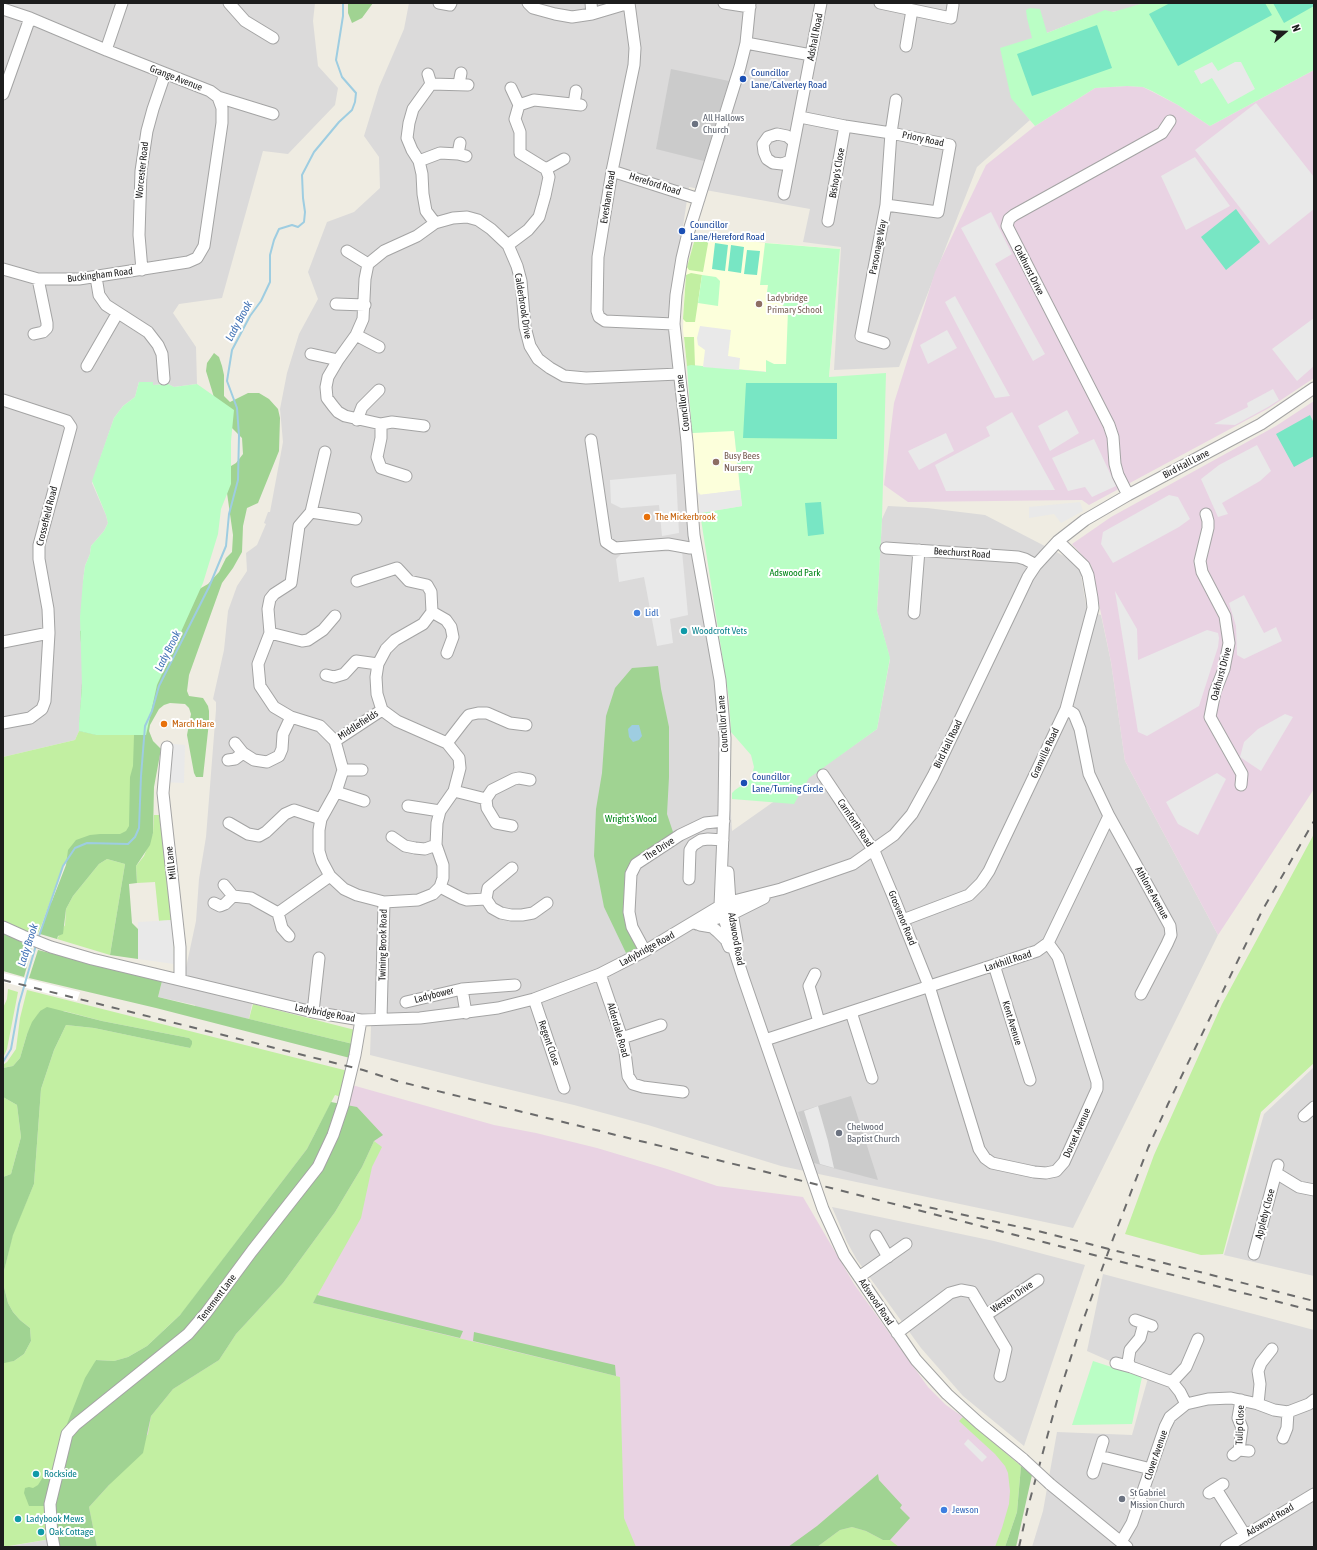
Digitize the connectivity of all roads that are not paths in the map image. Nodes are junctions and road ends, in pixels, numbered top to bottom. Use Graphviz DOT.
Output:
graph roads {
  1 [pos="122,3"];
  2 [pos="229,3"];
  3 [pos="439,3"];
  4 [pos="451,3"];
  5 [pos="528,3"];
  6 [pos="629,3"];
  7 [pos="724,3"];
  8 [pos="821,3"];
  9 [pos="880,3"];
  10 [pos="750,5"];
  11 [pos="953,5"];
  12 [pos="3,9"];
  13 [pos="591,9"];
  14 [pos="912,10"];
  15 [pos="30,18"];
  16 [pos="273,38"];
  17 [pos="746,43"];
  18 [pos="906,46"];
  19 [pos="106,50"];
  20 [pos="811,55"];
  21 [pos="165,74"];
  22 [pos="463,81"];
  23 [pos="510,88"];
  24 [pos="576,91"];
  25 [pos="3,94"];
  26 [pos="218,97"];
  27 [pos="896,100"];
  28 [pos="519,105"];
  29 [pos="273,114"];
  30 [pos="800,117"];
  31 [pos="1170,121"];
  32 [pos="845,126"];
  33 [pos="891,133"];
  34 [pos="794,141"];
  35 [pos="461,151"];
  36 [pos="564,159"];
  37 [pos="419,161"];
  38 [pos="790,161"];
  39 [pos="546,169"];
  40 [pos="612,171"];
  41 [pos="784,194"];
  42 [pos="699,199"];
  43 [pos="886,205"];
  44 [pos="828,221"];
  45 [pos="435,223"];
  46 [pos="508,245"];
  47 [pos="348,251"];
  48 [pos="368,264"];
  49 [pos="3,269"];
  50 [pos="142,270"];
  51 [pos="96,277"];
  52 [pos="38,279"];
  53 [pos="336,304"];
  54 [pos="365,305"];
  55 [pos="118,314"];
  56 [pos="674,324"];
  57 [pos="34,334"];
  58 [pos="356,336"];
  59 [pos="884,343"];
  60 [pos="379,347"];
  61 [pos="311,354"];
  62 [pos="338,360"];
  63 [pos="87,366"];
  64 [pos="679,374"];
  65 [pos="164,379"];
  66 [pos="1314,388"];
  67 [pos="379,390"];
  68 [pos="3,400"];
  69 [pos="357,420"];
  70 [pos="381,424"];
  71 [pos="424,426"];
  72 [pos="591,440"];
  73 [pos="325,452"];
  74 [pos="406,476"];
  75 [pos="1128,495"];
  76 [pos="311,512"];
  77 [pos="1206,514"];
  78 [pos="356,519"];
  79 [pos="694,535"];
  80 [pos="1058,541"];
  81 [pos="668,544"];
  82 [pos="696,547"];
  83 [pos="886,548"];
  84 [pos="919,550"];
  85 [pos="1036,565"];
  86 [pos="356,581"];
  87 [pos="432,612"];
  88 [pos="914,613"];
  89 [pos="335,616"];
  90 [pos="49,633"];
  91 [pos="270,633"];
  92 [pos="3,642"];
  93 [pos="447,653"];
  94 [pos="378,664"];
  95 [pos="331,680"];
  96 [pos="1066,709"];
  97 [pos="382,710"];
  98 [pos="291,717"];
  99 [pos="3,723"];
  100 [pos="526,725"];
  101 [pos="335,741"];
  102 [pos="235,743"];
  103 [pos="447,743"];
  104 [pos="167,747"];
  105 [pos="243,753"];
  106 [pos="228,760"];
  107 [pos="344,770"];
  108 [pos="362,770"];
  109 [pos="823,775"];
  110 [pos="530,780"];
  111 [pos="1241,785"];
  112 [pos="336,792"];
  113 [pos="454,792"];
  114 [pos="486,799"];
  115 [pos="364,801"];
  116 [pos="408,806"];
  117 [pos="440,811"];
  118 [pos="724,815"];
  119 [pos="1109,816"];
  120 [pos="321,819"];
  121 [pos="229,823"];
  122 [pos="512,826"];
  123 [pos="392,837"];
  124 [pos="723,840"];
  125 [pos="436,844"];
  126 [pos="874,851"];
  127 [pos="512,868"];
  128 [pos="330,876"];
  129 [pos="689,878"];
  130 [pos="224,885"];
  131 [pos="440,887"];
  132 [pos="781,889"];
  133 [pos="233,896"];
  134 [pos="486,899"];
  135 [pos="384,902"];
  136 [pos="214,903"];
  137 [pos="547,903"];
  138 [pos="725,904"];
  139 [pos="278,913"];
  140 [pos="728,916"];
  141 [pos="903,920"];
  142 [pos="687,926"];
  143 [pos="3,927"];
  144 [pos="289,936"];
  145 [pos="1048,943"];
  146 [pos="645,951"];
  147 [pos="319,958"];
  148 [pos="994,965"];
  149 [pos="600,974"];
  150 [pos="815,974"];
  151 [pos="743,977"];
  152 [pos="180,980"];
  153 [pos="515,985"];
  154 [pos="929,986"];
  155 [pos="462,989"];
  156 [pos="1141,994"];
  157 [pos="534,999"];
  158 [pos="406,1002"];
  159 [pos="313,1012"];
  160 [pos="851,1012"];
  161 [pos="466,1013"];
  162 [pos="381,1019"];
  163 [pos="360,1020"];
  164 [pos="819,1022"];
  165 [pos="661,1025"];
  166 [pos="622,1038"];
  167 [pos="765,1040"];
  168 [pos="872,1078"];
  169 [pos="1030,1080"];
  170 [pos="564,1088"];
  171 [pos="683,1092"];
  172 [pos="1314,1107"];
  173 [pos="1304,1116"];
  174 [pos="1314,1190"];
  175 [pos="876,1236"];
  176 [pos="906,1244"];
  177 [pos="1254,1254"];
  178 [pos="888,1257"];
  179 [pos="859,1277"];
  180 [pos="1038,1280"];
  181 [pos="986,1315"];
  182 [pos="1144,1323"];
  183 [pos="898,1332"];
  184 [pos="1198,1339"];
  185 [pos="1272,1349"];
  186 [pos="1116,1363"];
  187 [pos="1131,1367"];
  188 [pos="1000,1376"];
  189 [pos="1172,1382"];
  190 [pos="1241,1400"];
  191 [pos="1314,1400"];
  192 [pos="1186,1404"];
  193 [pos="1258,1404"];
  194 [pos="1288,1412"];
  195 [pos="1283,1438"];
  196 [pos="1103,1441"];
  197 [pos="1240,1452"];
  198 [pos="1099,1456"];
  199 [pos="1151,1468"];
  200 [pos="1093,1473"];
  201 [pos="1216,1489"];
  202 [pos="1314,1494"];
  203 [pos="1245,1535"];
  204 [pos="1124,1544"];
  205 [pos="54,1547"];
  206 [pos="1226,1547"];
  1 -- 19 [label="street"];
  2 -- 16 [label="street"];
  3 -- 4 [label="street"];
  5 -- 13 [label="street"];
  6 -- 13 [label="street"];
  6 -- 40 [label="street, Evesham Road"];
  7 -- 10 [label="street"];
  8 -- 20 [label="street, Adshall Road"];
  9 -- 14 [label="street"];
  10 -- 17 [label="street, Councillor Lane"];
  11 -- 14 [label="street"];
  12 -- 15 [label="street, Grange Avenue"];
  14 -- 18 [label="street"];
  15 -- 19 [label="street, Grange Avenue"];
  15 -- 25 [label="street"];
  17 -- 20 [label="street"];
  17 -- 42 [label="street, Councillor Lane"];
  19 -- 21 [label="street, Grange Avenue"];
  20 -- 30 [label="street, Adshall Road"];
  21 -- 26 [label="street, Grange Avenue"];
  21 -- 50 [label="street, Worcester Road"];
  22 -- 37 [label="street"];
  23 -- 28 [label="street"];
  24 -- 28 [label="street"];
  26 -- 29 [label="street, Grange Avenue"];
  26 -- 50 [label="street, Buckingham Road"];
  27 -- 33 [label="street, Parsonage Way"];
  28 -- 39 [label="street"];
  30 -- 32 [label="street, Priory Road"];
  30 -- 34 [label="street, Adshall Road"];
  31 -- 75 [label="street, Oakhurst Drive"];
  32 -- 33 [label="street, Priory Road"];
  32 -- 44 [label="street, Bishop's Close"];
  33 -- 43 [label="street, Parsonage Way"];
  33 -- 43 [label="street, Priory Road"];
  34 -- 38 [label="street, Adshall Road"];
  34 -- 38 [label="street"];
  35 -- 37 [label="street"];
  36 -- 39 [label="street"];
  37 -- 45 [label="street"];
  38 -- 41 [label="street, Adshall Road"];
  39 -- 46 [label="street"];
  40 -- 42 [label="street, Hereford Road"];
  40 -- 56 [label="street, Evesham Road"];
  42 -- 56 [label="street, Councillor Lane"];
  43 -- 59 [label="street, Parsonage Way"];
  45 -- 46 [label="street, Calderbrook Drive"];
  45 -- 48 [label="street, Calderbrook Drive"];
  46 -- 64 [label="street, Calderbrook Drive"];
  47 -- 48 [label="street"];
  48 -- 54 [label="street"];
  49 -- 52 [label="street, Buckingham Road"];
  50 -- 51 [label="street, Buckingham Road"];
  51 -- 52 [label="street, Buckingham Road"];
  51 -- 55 [label="street"];
  52 -- 57 [label="street"];
  53 -- 54 [label="street"];
  54 -- 58 [label="street"];
  55 -- 63 [label="street"];
  55 -- 65 [label="street"];
  56 -- 64 [label="street, Councillor Lane"];
  58 -- 60 [label="street"];
  58 -- 62 [label="street"];
  61 -- 62 [label="street"];
  62 -- 69 [label="street"];
  64 -- 79 [label="street, Councillor Lane"];
  66 -- 75 [label="street, Bird Hall Lane"];
  67 -- 69 [label="street"];
  68 -- 90 [label="street, Crossefield Road"];
  69 -- 70 [label="street"];
  70 -- 71 [label="street"];
  70 -- 74 [label="street"];
  72 -- 81 [label="street"];
  73 -- 76 [label="street"];
  75 -- 80 [label="street, Bird Hall Lane"];
  76 -- 78 [label="street"];
  76 -- 91 [label="street"];
  77 -- 111 [label="street, Oakhurst Drive"];
  79 -- 81 [label="street"];
  79 -- 82 [label="street, Councillor Lane"];
  80 -- 85 [label="street, Bird Hall Road"];
  80 -- 96 [label="street, Granville Road"];
  81 -- 82 [label="street"];
  82 -- 118 [label="street, Councillor Lane"];
  83 -- 84 [label="street, Beechurst Road"];
  84 -- 85 [label="street, Beechurst Road"];
  84 -- 88 [label="street"];
  85 -- 126 [label="street, Bird Hall Road"];
  86 -- 87 [label="street"];
  87 -- 93 [label="street"];
  87 -- 94 [label="street"];
  89 -- 91 [label="street"];
  90 -- 92 [label="street"];
  90 -- 99 [label="street, Crossefield Road"];
  91 -- 98 [label="street"];
  94 -- 95 [label="street"];
  94 -- 97 [label="street"];
  96 -- 119 [label="street"];
  96 -- 141 [label="street, Granville Road"];
  97 -- 101 [label="street, Middlefields"];
  97 -- 103 [label="street"];
  98 -- 101 [label="street"];
  98 -- 105 [label="street"];
  100 -- 103 [label="street"];
  101 -- 107 [label="street"];
  102 -- 105 [label="street"];
  103 -- 113 [label="street"];
  104 -- 152 [label="street, Mill Lane"];
  105 -- 106 [label="street"];
  107 -- 108 [label="street"];
  107 -- 112 [label="street, Twining Brook Road"];
  109 -- 126 [label="street, Carnforth Road"];
  110 -- 114 [label="street"];
  112 -- 115 [label="street"];
  112 -- 120 [label="street, Twining Brook Road"];
  113 -- 114 [label="street"];
  113 -- 117 [label="street"];
  114 -- 122 [label="street"];
  116 -- 117 [label="street"];
  117 -- 125 [label="street"];
  118 -- 124 [label="street, Councillor Lane"];
  118 -- 138 [label="street, Councillor Lane"];
  118 -- 146 [label="street, The Drive"];
  119 -- 145 [label="street"];
  119 -- 156 [label="street, Athlone Avenue"];
  120 -- 121 [label="street"];
  120 -- 128 [label="street, Twining Brook Road"];
  123 -- 125 [label="street"];
  124 -- 129 [label="street"];
  124 -- 138 [label="street, Councillor Lane"];
  125 -- 131 [label="street"];
  126 -- 132 [label="street, Bird Hall Road"];
  126 -- 141 [label="street, Grosvenor Road"];
  127 -- 134 [label="street"];
  128 -- 135 [label="street, Twining Brook Road"];
  128 -- 139 [label="street"];
  130 -- 133 [label="street"];
  131 -- 134 [label="street"];
  131 -- 135 [label="street"];
  132 -- 138 [label="street, Bird Hall Road"];
  132 -- 140 [label="street, Bird Hall Road"];
  133 -- 136 [label="street"];
  133 -- 139 [label="street"];
  134 -- 137 [label="street"];
  135 -- 162 [label="street, Twining Brook Road"];
  138 -- 140 [label="street, Adswood Road"];
  138 -- 142 [label="street, Ladybridge Road"];
  139 -- 144 [label="street"];
  140 -- 142 [label="street, Ladybridge Road"];
  140 -- 151 [label="street, Adswood Road"];
  141 -- 154 [label="street, Grosvenor Road"];
  142 -- 146 [label="street, Ladybridge Road"];
  142 -- 151 [label="street, Adswood Road"];
  143 -- 152 [label="street, Ladybridge Road"];
  145 -- 148 [label="street, Larkhill Road"];
  145 -- 154 [label="street, Dorset Avenue"];
  146 -- 149 [label="street, Ladybridge Road"];
  147 -- 159 [label="street"];
  148 -- 154 [label="street, Larkhill Road"];
  148 -- 169 [label="street, Kent Avenue"];
  149 -- 157 [label="street, Ladybridge Road"];
  149 -- 166 [label="street, Alderdale Road"];
  150 -- 164 [label="street"];
  151 -- 167 [label="street, Adswood Road"];
  152 -- 159 [label="street, Ladybridge Road"];
  153 -- 155 [label="street, Ladybower"];
  154 -- 160 [label="street, Larkhill Road"];
  155 -- 158 [label="street, Ladybower"];
  155 -- 161 [label="street, Ladybower"];
  157 -- 161 [label="street, Ladybridge Road"];
  157 -- 170 [label="street, Regent Close"];
  159 -- 163 [label="street, Ladybridge Road"];
  160 -- 164 [label="street, Larkhill Road"];
  160 -- 168 [label="street"];
  161 -- 162 [label="street, Ladybridge Road"];
  162 -- 163 [label="street, Ladybridge Road"];
  163 -- 205 [label="street, Tenement Lane"];
  164 -- 167 [label="street, Larkhill Road"];
  165 -- 166 [label="street"];
  166 -- 171 [label="street, Alderdale Road"];
  167 -- 179 [label="street, Adswood Road"];
  172 -- 173 [label="street"];
  174 -- 177 [label="street, Appleby Close"];
  175 -- 178 [label="street"];
  176 -- 178 [label="street"];
  178 -- 179 [label="street"];
  179 -- 183 [label="street, Adswood Road"];
  180 -- 181 [label="street, Weston Drive"];
  181 -- 183 [label="street"];
  181 -- 188 [label="street"];
  182 -- 187 [label="street"];
  183 -- 204 [label="street, Adswood Road, bridge"];
  184 -- 189 [label="street"];
  185 -- 193 [label="street"];
  186 -- 187 [label="street"];
  187 -- 189 [label="street"];
  189 -- 192 [label="street"];
  190 -- 192 [label="street, Clover Avenue"];
  190 -- 193 [label="street, Clover Avenue"];
  190 -- 197 [label="street, Tulip Close"];
  191 -- 194 [label="street"];
  192 -- 199 [label="street, Clover Avenue"];
  193 -- 194 [label="street, Clover Avenue"];
  194 -- 195 [label="street"];
  196 -- 198 [label="street"];
  198 -- 199 [label="street"];
  198 -- 200 [label="street"];
  199 -- 204 [label="street, Clover Avenue"];
  201 -- 203 [label="street"];
  202 -- 203 [label="street, Adswood Road"];
  203 -- 206 [label="street, Adswood Road"];
}
